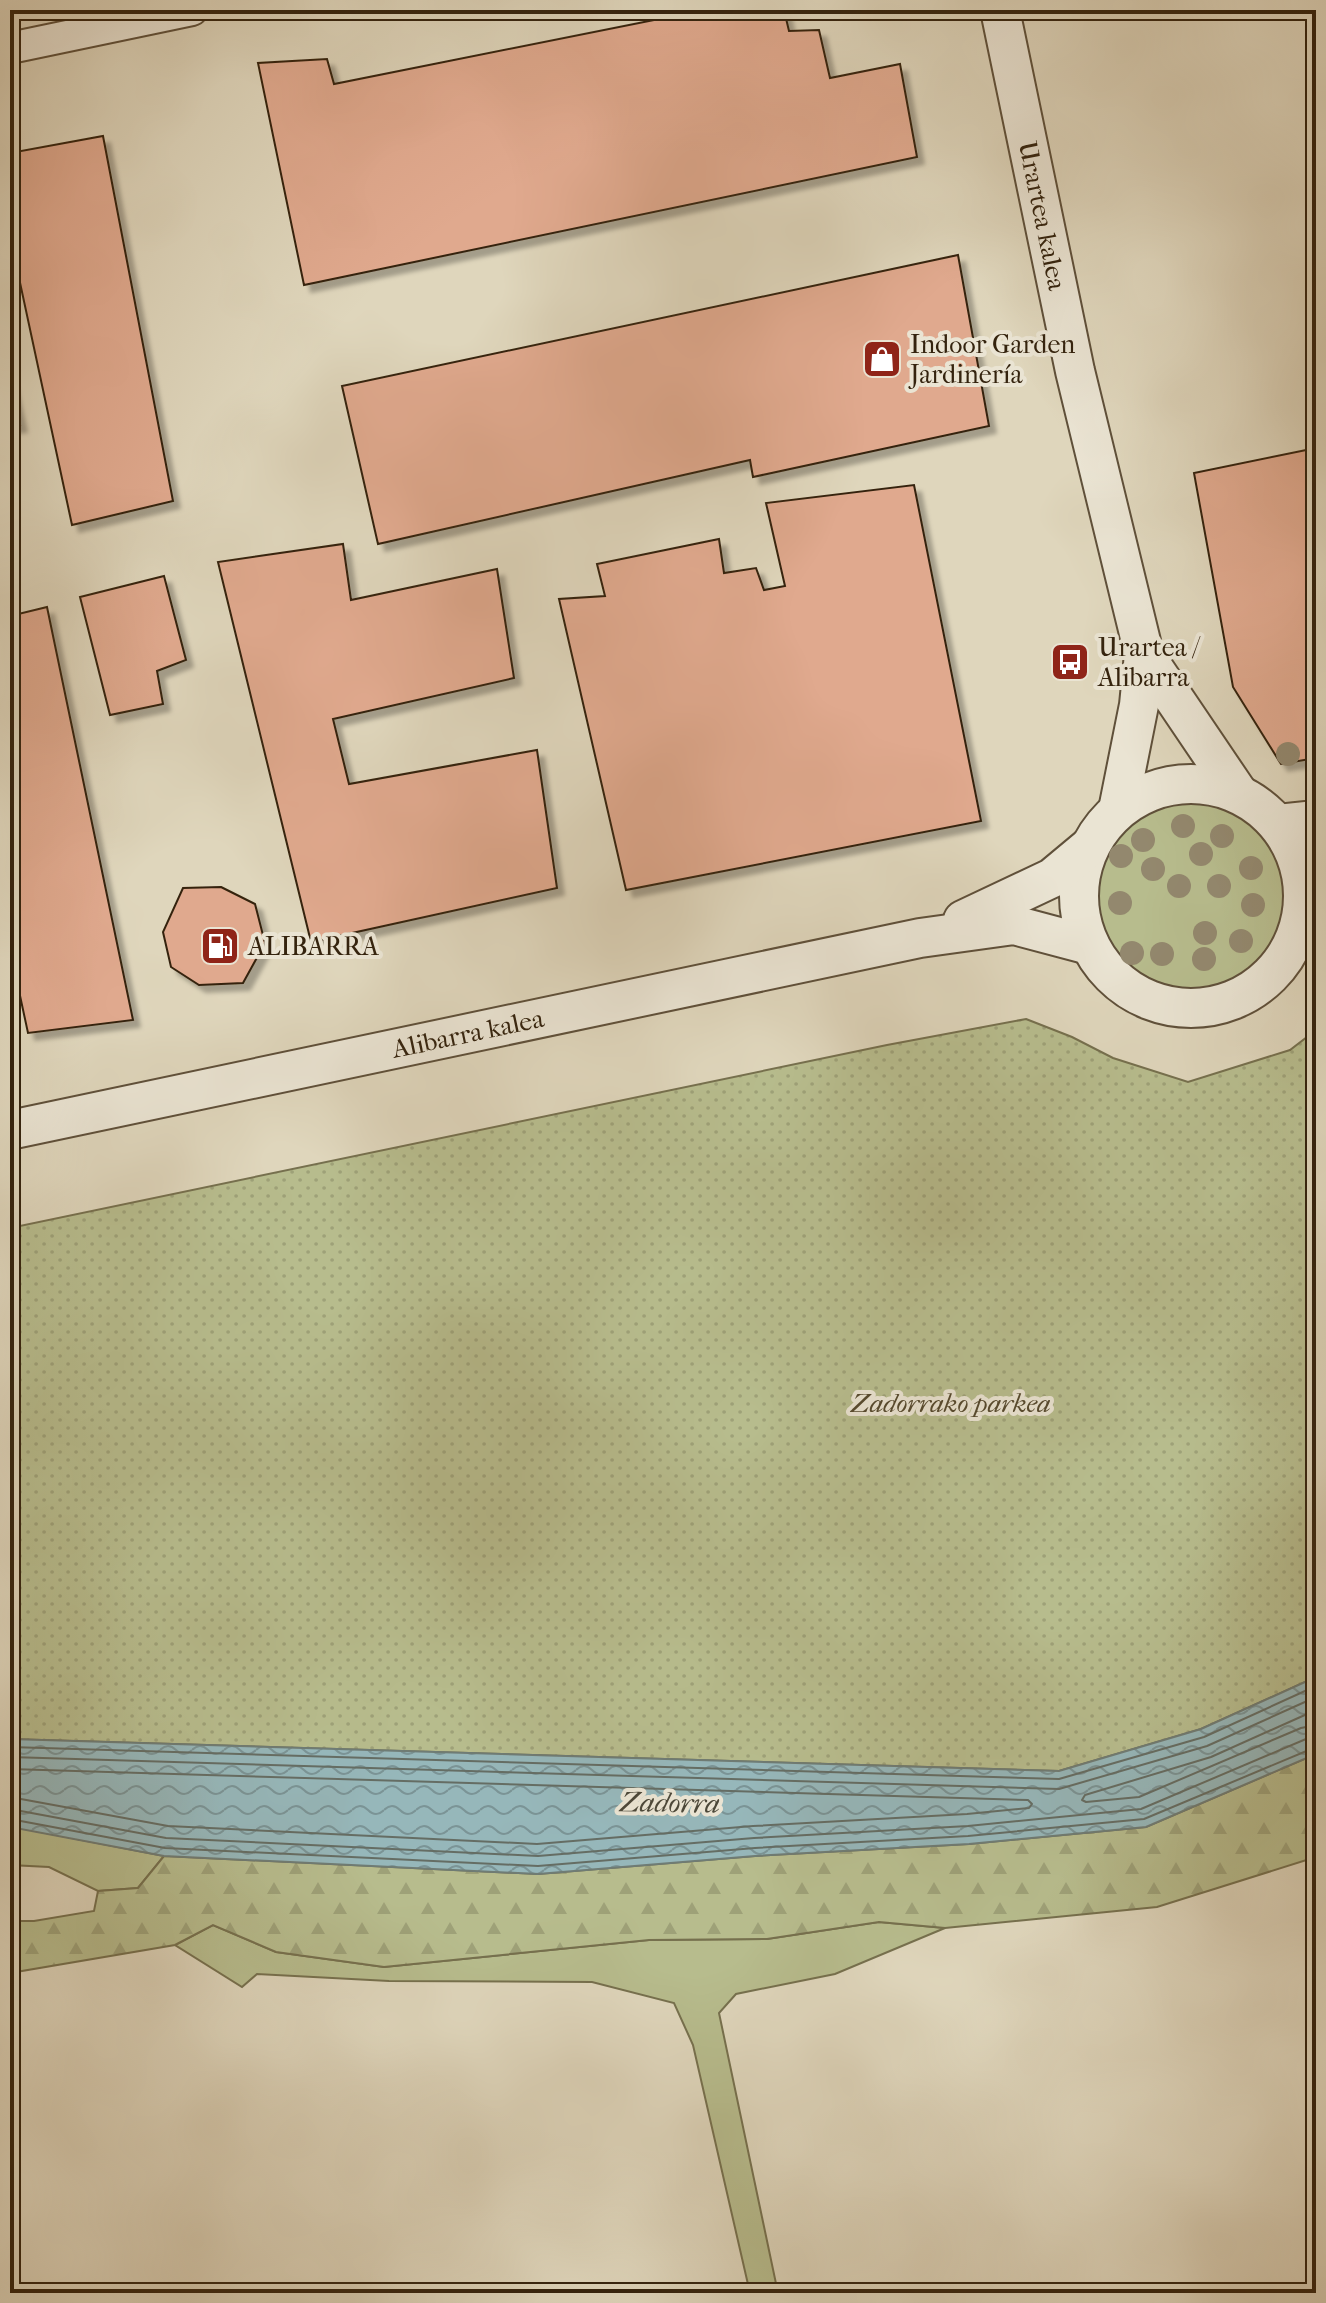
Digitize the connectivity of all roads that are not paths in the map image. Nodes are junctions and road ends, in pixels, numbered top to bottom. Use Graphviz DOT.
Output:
graph roads {
  1 [pos="192,10"];
  2 [pos="1000,10"];
  3 [pos="10,48"];
  4 [pos="1144,654"];
  5 [pos="1238,793"];
  6 [pos="1118,810"];
  7 [pos="1316,820"];
  8 [pos="1278,824"];
  9 [pos="1088,848"];
  10 [pos="1305,932"];
  11 [pos="928,937"];
  12 [pos="1089,945"];
  13 [pos="10,1130"];
  1 -- 3 [label="street"];
  2 -- 4 [label="street, Urartea kalea"];
  4 -- 5 [label="street, Urartea kalea"];
  4 -- 6 [label="street, Urartea kalea"];
  5 -- 6 [label="street"];
  5 -- 8 [label="street"];
  6 -- 9 [label="street"];
  7 -- 8 [label="street"];
  8 -- 10 [label="street"];
  9 -- 11 [label="street, Alibarra kalea"];
  9 -- 12 [label="street"];
  10 -- 12 [label="street"];
  11 -- 12 [label="street, Alibarra kalea"];
  11 -- 13 [label="street, Alibarra kalea"];
}
